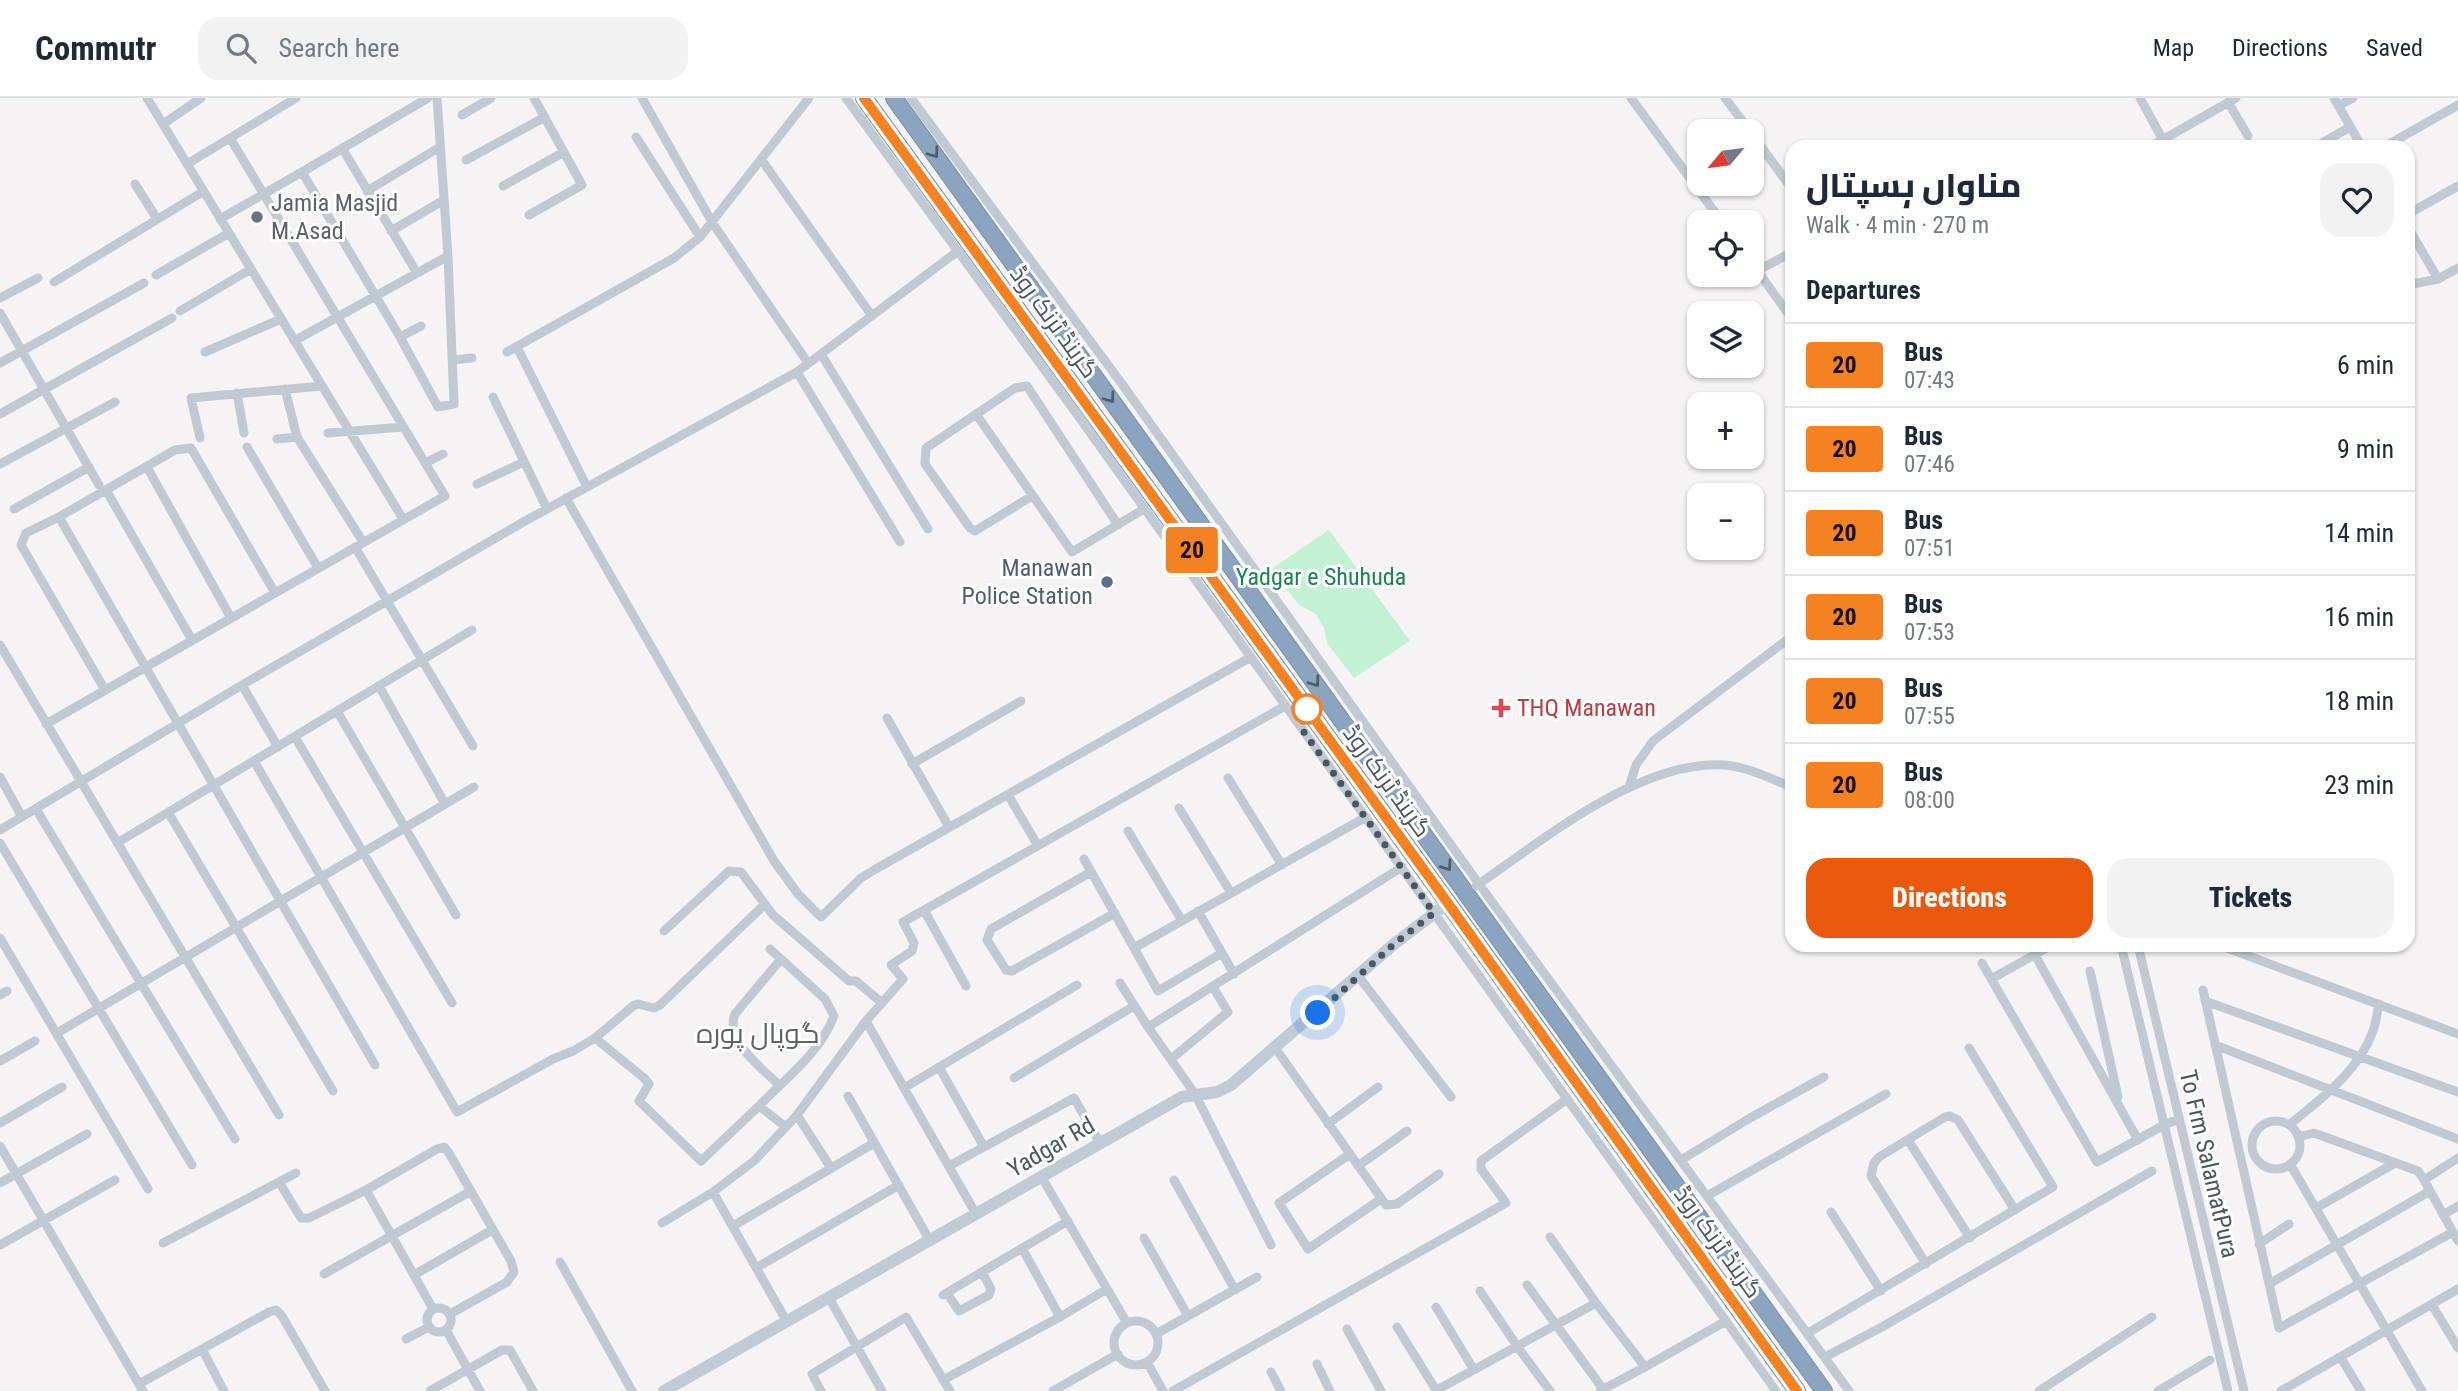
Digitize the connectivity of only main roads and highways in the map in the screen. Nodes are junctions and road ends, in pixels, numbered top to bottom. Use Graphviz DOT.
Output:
graph roads {
  1 [pos="864,98"];
  2 [pos="894,98"];
  3 [pos="1286,641"];
  4 [pos="1268,655"];
  5 [pos="1797,1391"];
  6 [pos="1824,1391"];
  1 -- 4 [label="highway, گرینڈ ٹرنک روڈ"];
  2 -- 3 [label="highway, گرینڈ ٹرنک روڈ, one-way"];
  3 -- 4 [label="highway"];
  3 -- 6 [label="highway, گرینڈ ٹرنک روڈ, one-way"];
  4 -- 5 [label="highway, گرینڈ ٹرنک روڈ"];
}
